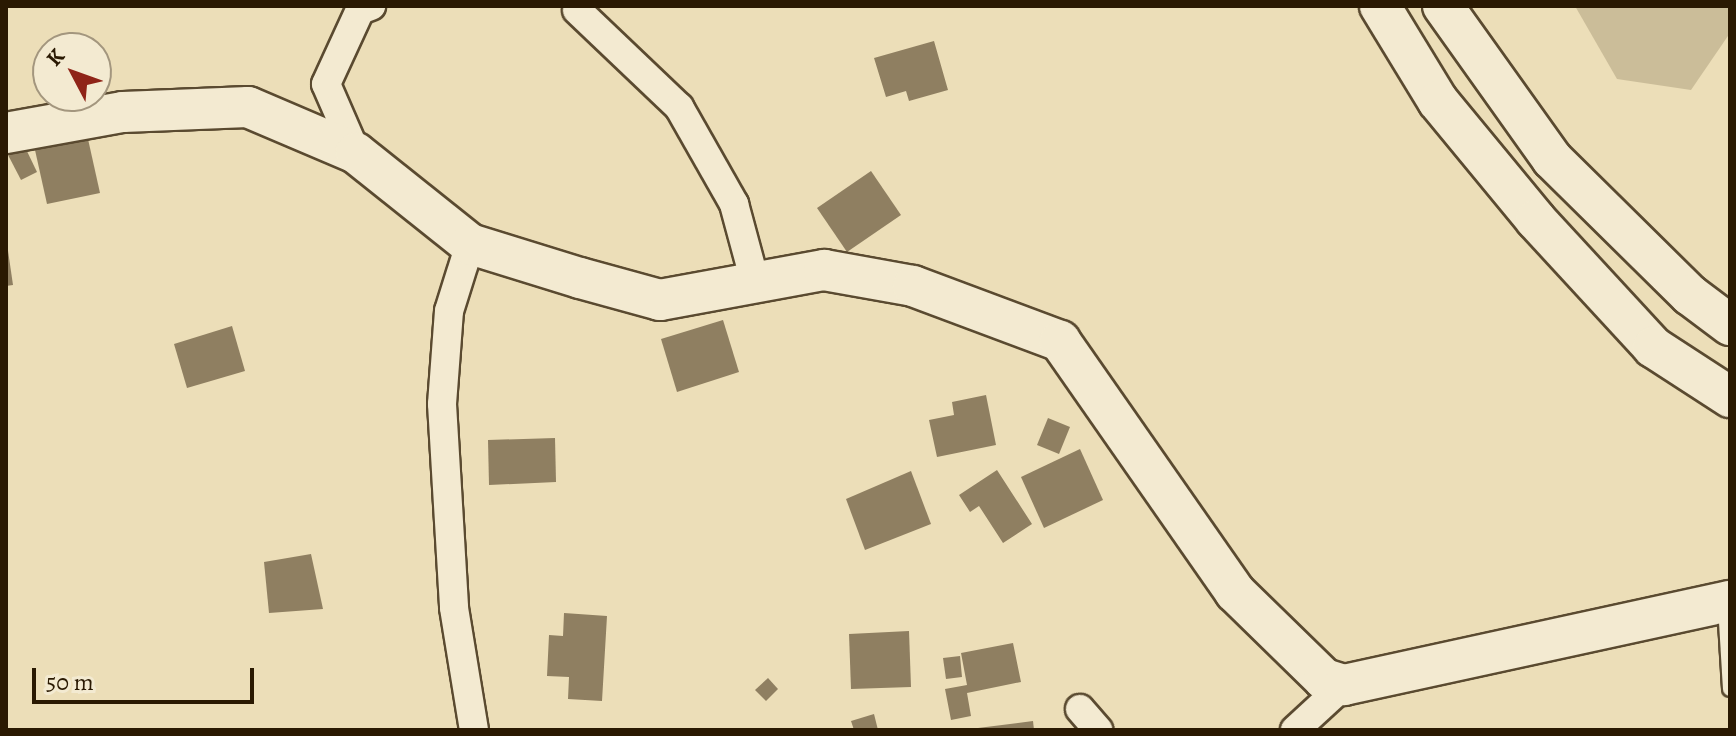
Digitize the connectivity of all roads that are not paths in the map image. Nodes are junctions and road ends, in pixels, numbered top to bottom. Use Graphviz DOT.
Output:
graph roads {
  1 [pos="371,6"];
  2 [pos="1380,6"];
  3 [pos="1443,6"];
  4 [pos="571,7"];
  5 [pos="6,133"];
  6 [pos="356,153"];
  7 [pos="470,244"];
  8 [pos="755,282"];
  9 [pos="1730,325"];
  10 [pos="1730,397"];
  11 [pos="1727,601"];
  12 [pos="1344,685"];
  13 [pos="1730,689"];
  14 [pos="474,730"];
  15 [pos="1295,730"];
  1 -- 6 [label="street"];
  2 -- 10 [label="street"];
  3 -- 9 [label="street"];
  4 -- 8 [label="street"];
  5 -- 6 [label="street"];
  6 -- 7 [label="street"];
  7 -- 8 [label="street"];
  7 -- 14 [label="street"];
  8 -- 12 [label="street"];
  11 -- 12 [label="street"];
  11 -- 13 [label="lane"];
  12 -- 15 [label="street"];
}
